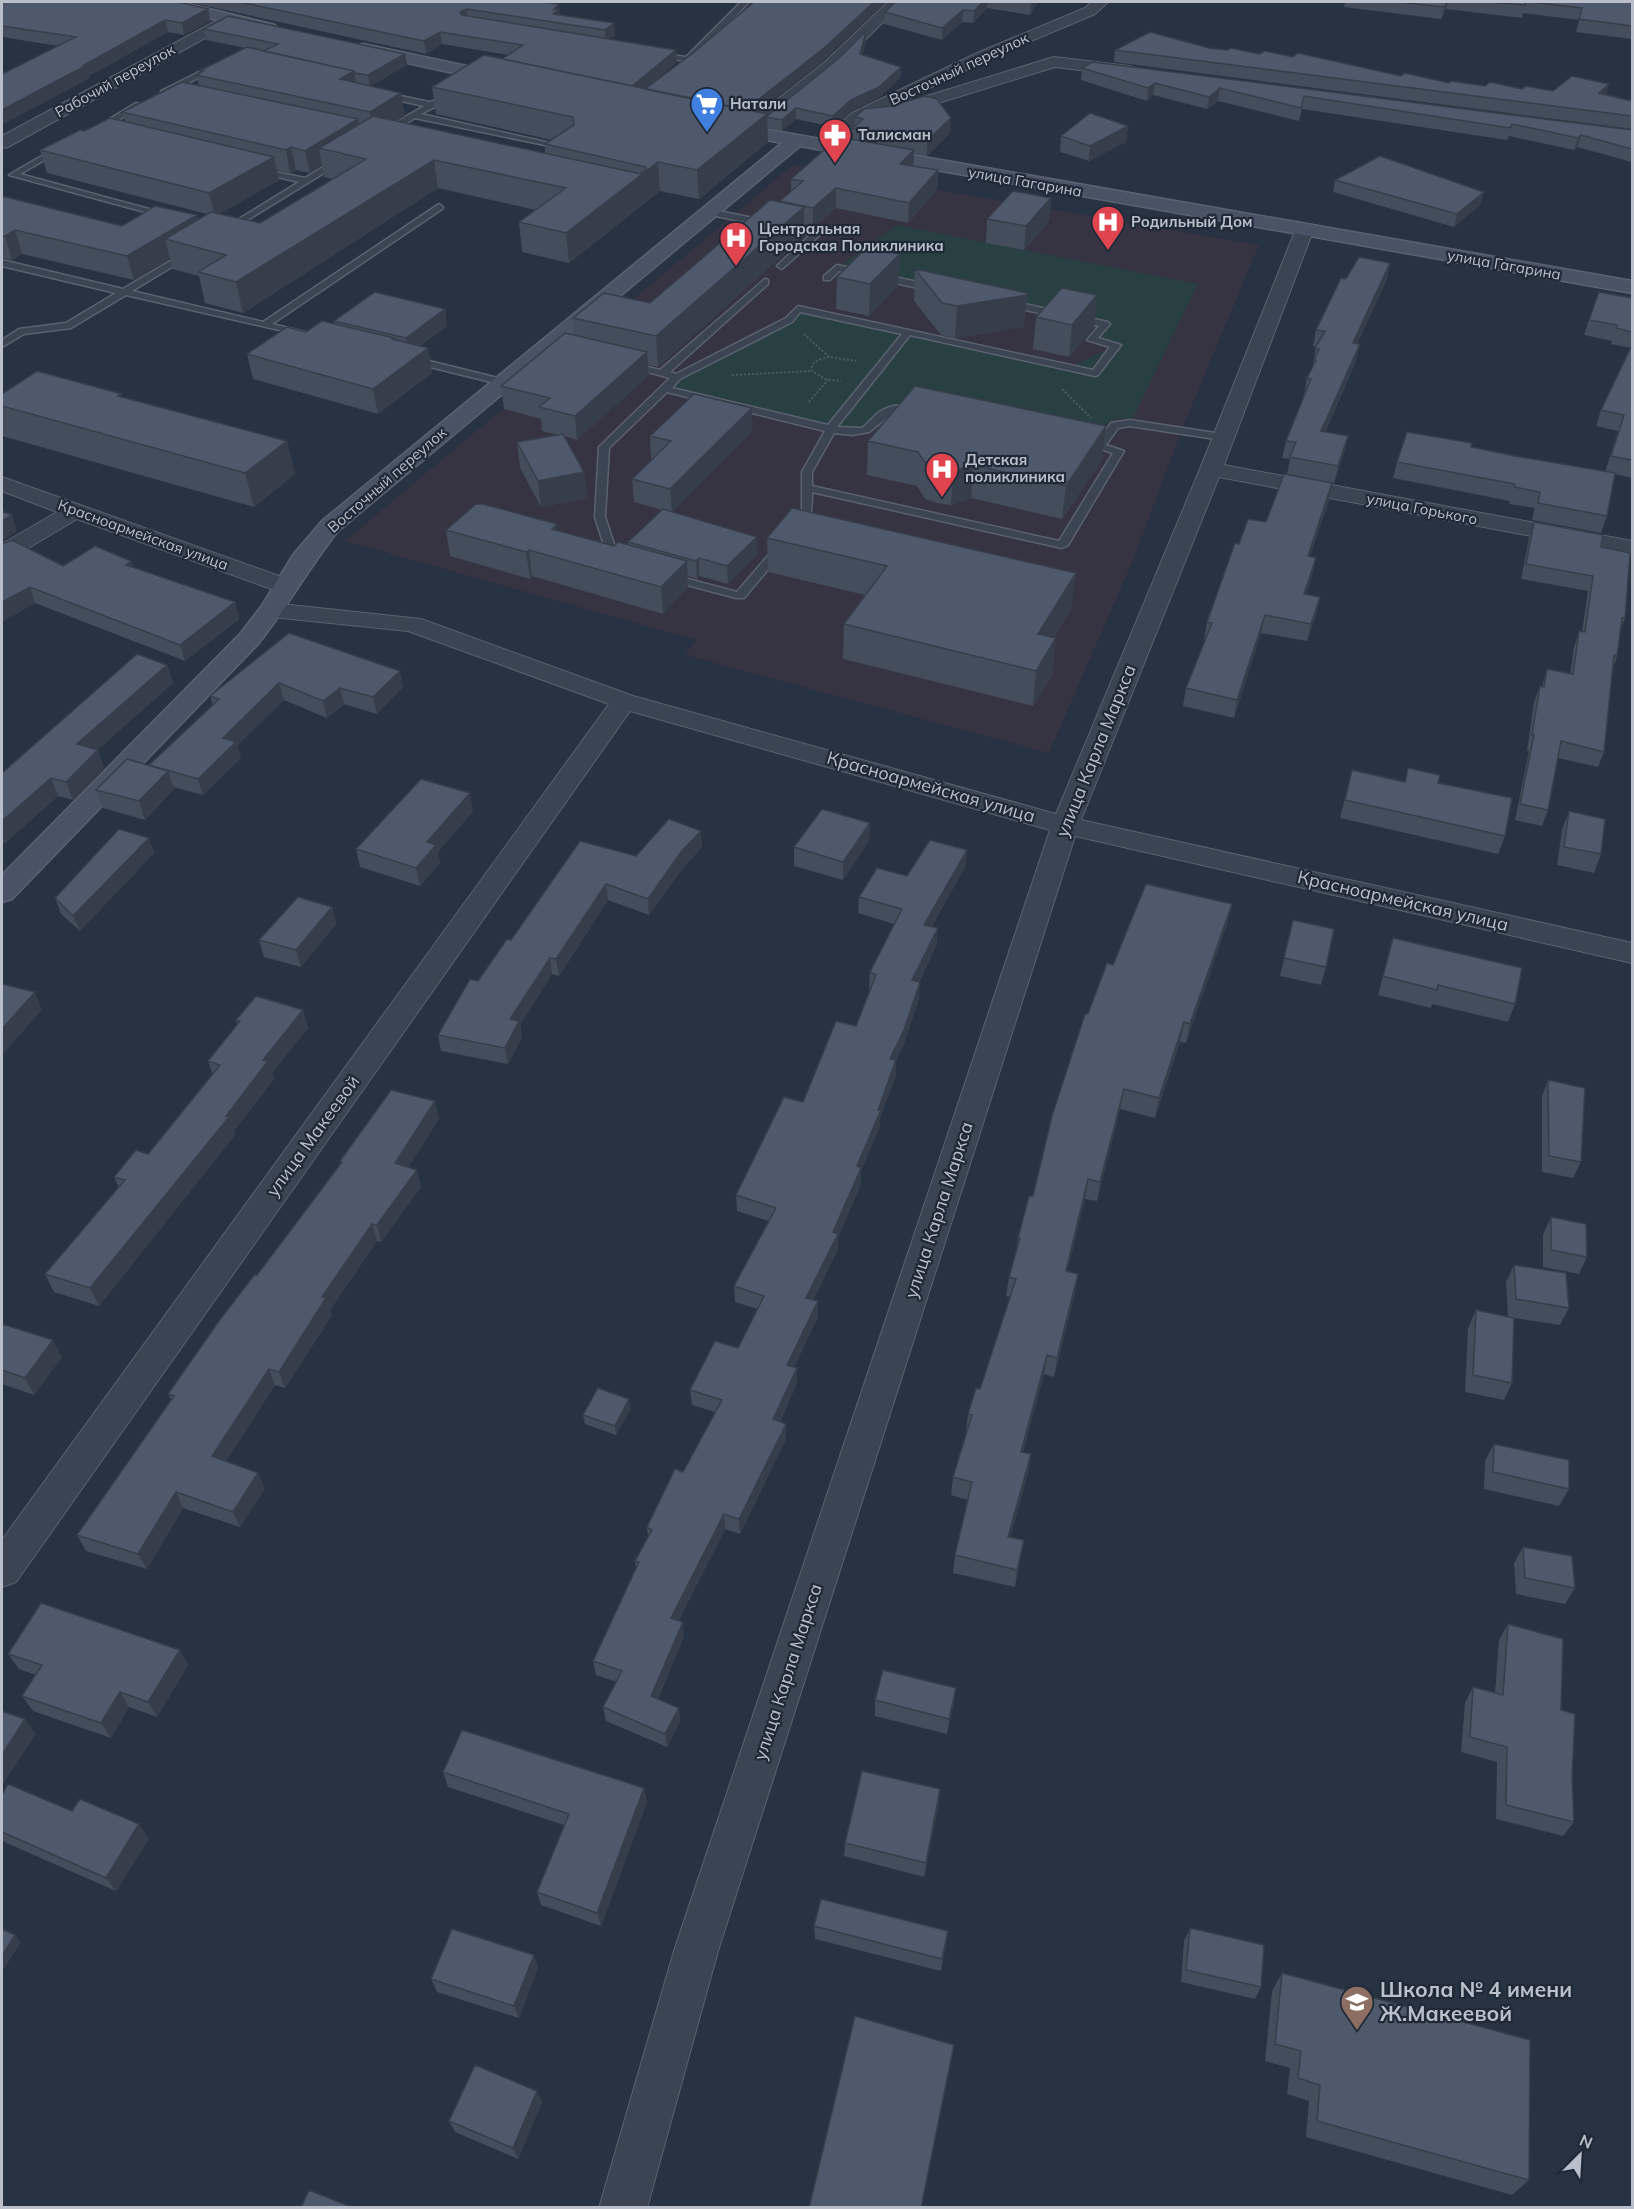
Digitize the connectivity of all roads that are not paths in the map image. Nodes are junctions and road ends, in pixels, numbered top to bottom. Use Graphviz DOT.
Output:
graph roads {
  1 [pos="163,2"];
  2 [pos="228,2"];
  3 [pos="745,2"];
  4 [pos="896,2"];
  5 [pos="1101,2"];
  6 [pos="202,12"];
  7 [pos="229,19"];
  8 [pos="283,31"];
  9 [pos="347,45"];
  10 [pos="644,53"];
  11 [pos="688,60"];
  12 [pos="220,65"];
  13 [pos="680,67"];
  14 [pos="1149,74"];
  15 [pos="482,75"];
  16 [pos="516,82"];
  17 [pos="466,84"];
  18 [pos="375,92"];
  19 [pos="172,95"];
  20 [pos="152,98"];
  21 [pos="441,99"];
  22 [pos="432,105"];
  23 [pos="414,115"];
  24 [pos="858,117"];
  25 [pos="709,124"];
  26 [pos="94,131"];
  27 [pos="747,132"];
  28 [pos="105,134"];
  29 [pos="84,136"];
  30 [pos="373,140"];
  31 [pos="795,141"];
  32 [pos="2,143"];
  33 [pos="824,146"];
  34 [pos="64,148"];
  35 [pos="353,152"];
  36 [pos="563,156"];
  37 [pos="250,168"];
  38 [pos="305,181"];
  39 [pos="439,207"];
  40 [pos="709,212"];
  41 [pos="180,218"];
  42 [pos="1304,231"];
  43 [pos="214,232"];
  44 [pos="195,249"];
  45 [pos="2,263"];
  46 [pos="782,266"];
  47 [pos="827,278"];
  48 [pos="765,282"];
  49 [pos="1632,286"];
  50 [pos="942,290"];
  51 [pos="126,292"];
  52 [pos="989,300"];
  53 [pos="265,326"];
  54 [pos="908,332"];
  55 [pos="310,336"];
  56 [pos="2,344"];
  57 [pos="401,357"];
  58 [pos="618,363"];
  59 [pos="662,374"];
  60 [pos="677,377"];
  61 [pos="503,382"];
  62 [pos="665,389"];
  63 [pos="932,413"];
  64 [pos="831,428"];
  65 [pos="1222,437"];
  66 [pos="1211,469"];
  67 [pos="2,484"];
  68 [pos="807,488"];
  69 [pos="74,511"];
  70 [pos="1632,548"];
  71 [pos="2,554"];
  72 [pos="624,564"];
  73 [pos="659,574"];
  74 [pos="285,586"];
  75 [pos="272,610"];
  76 [pos="624,702"];
  77 [pos="1065,825"];
  78 [pos="2,892"];
  79 [pos="1632,953"];
  80 [pos="2,1570"];
  81 [pos="623,2208"];
  1 -- 6 [label="street"];
  2 -- 6 [label="street"];
  3 -- 11 [label="lane"];
  4 -- 27 [label="street"];
  5 -- 24 [label="street, Восточный переулок"];
  6 -- 7 [label="street"];
  7 -- 8 [label="street"];
  7 -- 32 [label="street, Рабочий переулок"];
  9 -- 15 [label="street"];
  10 -- 11 [label="lane"];
  11 -- 13 [label="lane"];
  12 -- 19 [label="lane"];
  14 -- 24 [label="street"];
  15 -- 16 [label="street"];
  15 -- 17 [label="lane"];
  18 -- 22 [label="lane"];
  20 -- 26 [label="lane"];
  21 -- 22 [label="lane"];
  22 -- 23 [label="lane"];
  23 -- 30 [label="lane"];
  23 -- 36 [label="lane"];
  24 -- 33 [label="street, Восточный переулок"];
  25 -- 27 [label="street, улица Гагарина"];
  26 -- 28 [label="lane"];
  26 -- 29 [label="lane"];
  27 -- 31 [label="street, улица Гагарина"];
  31 -- 33 [label="street, улица Гагарина"];
  31 -- 40 [label="street, Восточный переулок"];
  33 -- 42 [label="street, улица Гагарина"];
  34 -- 41 [label="lane"];
  35 -- 38 [label="lane"];
  37 -- 38 [label="lane"];
  38 -- 43 [label="lane"];
  39 -- 53 [label="lane"];
  40 -- 46 [label="lane"];
  40 -- 61 [label="street, Восточный переулок"];
  42 -- 49 [label="street, улица Гагарина"];
  42 -- 65 [label="street, улица Карла Маркса"];
  44 -- 51 [label="lane"];
  45 -- 51 [label="lane"];
  47 -- 50 [label="lane"];
  48 -- 59 [label="lane"];
  51 -- 53 [label="lane"];
  51 -- 56 [label="lane"];
  52 -- 54 [label="lane"];
  53 -- 55 [label="lane"];
  54 -- 60 [label="lane"];
  54 -- 64 [label="lane"];
  57 -- 61 [label="lane"];
  58 -- 59 [label="lane"];
  59 -- 60 [label="lane"];
  60 -- 62 [label="lane"];
  61 -- 74 [label="street, Восточный переулок"];
  62 -- 64 [label="lane"];
  62 -- 72 [label="lane"];
  63 -- 64 [label="lane"];
  64 -- 68 [label="lane"];
  65 -- 66 [label="street, улица Карла Маркса"];
  65 -- 68 [label="lane"];
  66 -- 70 [label="street, улица Горького"];
  66 -- 77 [label="street, улица Карла Маркса"];
  67 -- 69 [label="street, Красноармейская улица"];
  68 -- 73 [label="lane"];
  69 -- 71 [label="street"];
  69 -- 74 [label="street, Красноармейская улица"];
  74 -- 75 [label="street, Восточный переулок"];
  75 -- 76 [label="street, Красноармейская улица"];
  75 -- 78 [label="street, Восточный переулок"];
  76 -- 77 [label="street, Красноармейская улица"];
  76 -- 80 [label="street, улица Макеевой"];
  77 -- 79 [label="street, Красноармейская улица"];
  77 -- 81 [label="street, улица Карла Маркса"];
}
